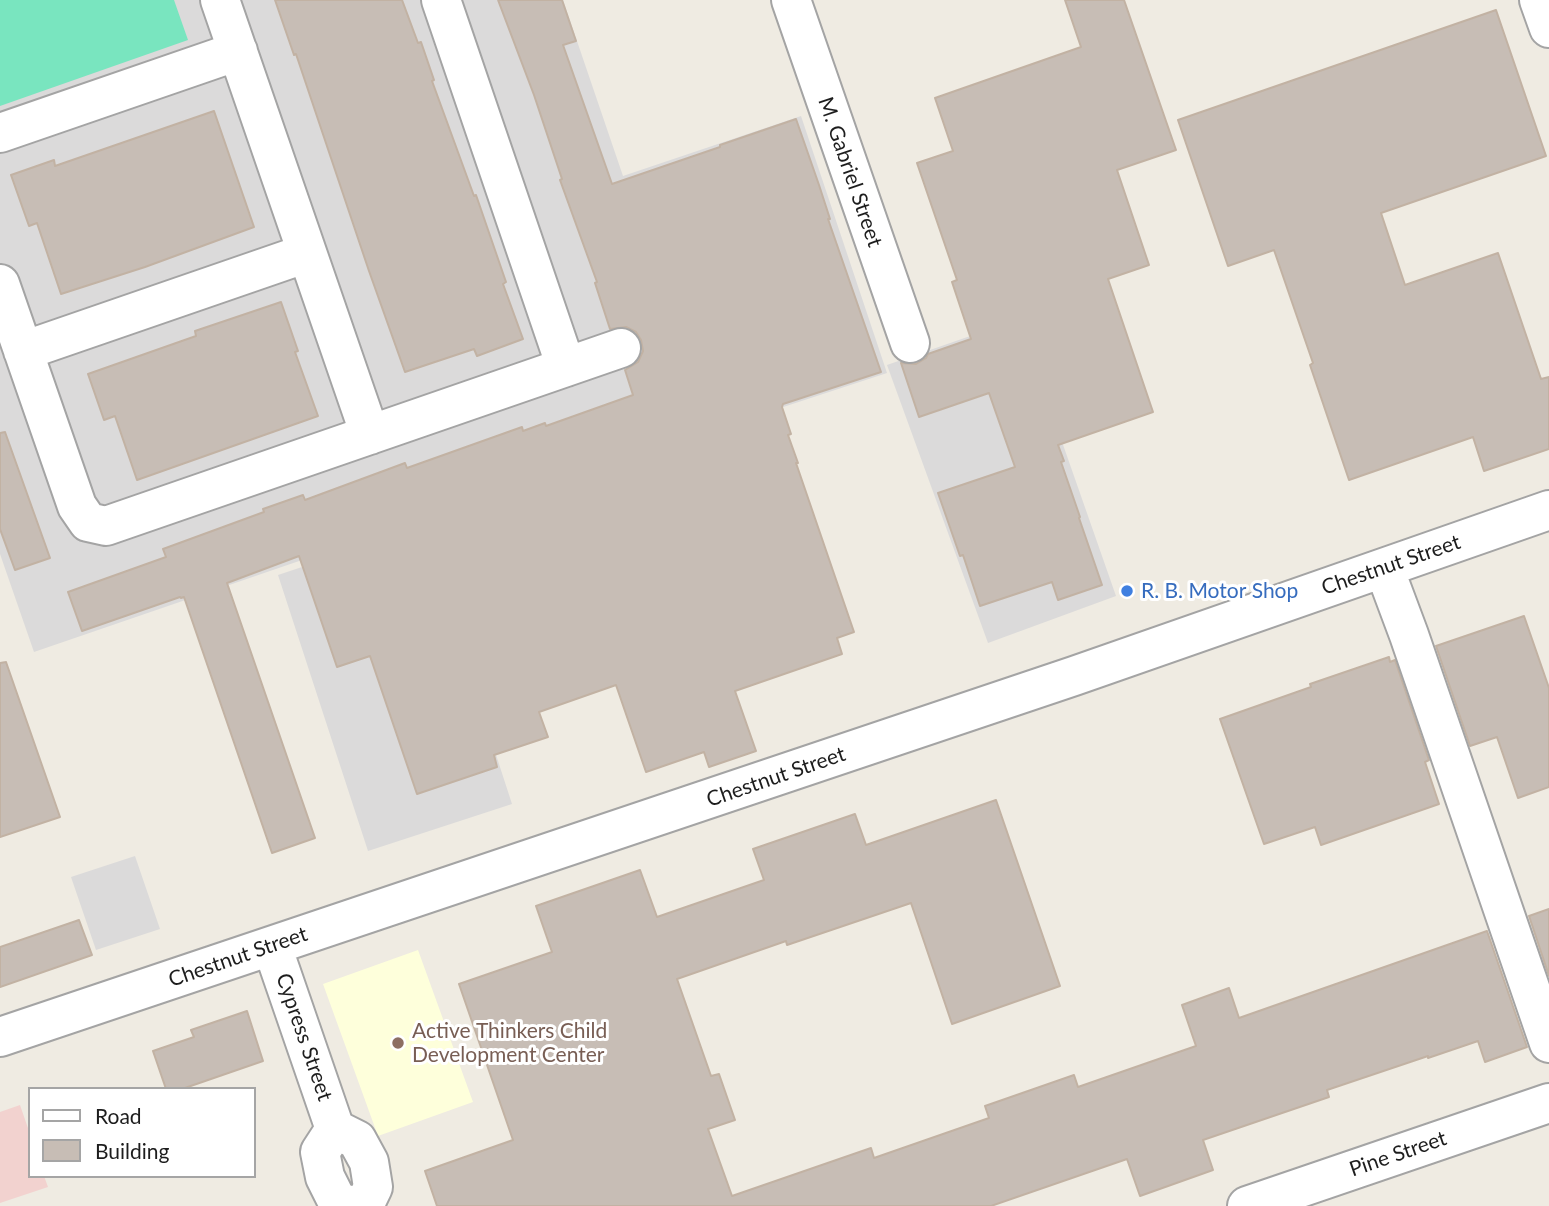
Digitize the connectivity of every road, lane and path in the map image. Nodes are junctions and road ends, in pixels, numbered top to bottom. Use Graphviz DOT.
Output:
graph roads {
  1 [pos="220,0"];
  2 [pos="441,0"];
  3 [pos="791,0"];
  4 [pos="1539,0"];
  5 [pos="1549,28"];
  6 [pos="238,51"];
  7 [pos="0,133"];
  8 [pos="307,253"];
  9 [pos="0,284"];
  10 [pos="909,343"];
  11 [pos="621,348"];
  12 [pos="23,351"];
  13 [pos="566,367"];
  14 [pos="370,435"];
  15 [pos="1549,510"];
  16 [pos="1384,568"];
  17 [pos="272,946"];
  18 [pos="0,1037"];
  19 [pos="1549,1043"];
  20 [pos="1549,1103"];
  21 [pos="335,1129"];
  22 [pos="352,1206"];
  23 [pos="364,1206"];
  24 [pos="1247,1206"];
  1 -- 6 [label="street"];
  2 -- 13 [label="street"];
  3 -- 10 [label="street, M. Gabriel Street"];
  4 -- 5 [label="street"];
  6 -- 7 [label="street"];
  6 -- 8 [label="street"];
  8 -- 12 [label="street"];
  8 -- 14 [label="street"];
  9 -- 12 [label="street"];
  11 -- 13 [label="street"];
  12 -- 14 [label="street"];
  13 -- 14 [label="street"];
  15 -- 16 [label="street, Chestnut Street"];
  16 -- 17 [label="street, Chestnut Street"];
  16 -- 19 [label="street"];
  17 -- 18 [label="street, Chestnut Street"];
  17 -- 21 [label="street, Cypress Street"];
  20 -- 24 [label="street, Pine Street"];
  21 -- 22 [label="street, Cypress Street"];
  21 -- 23 [label="street, Cypress Street"];
}
